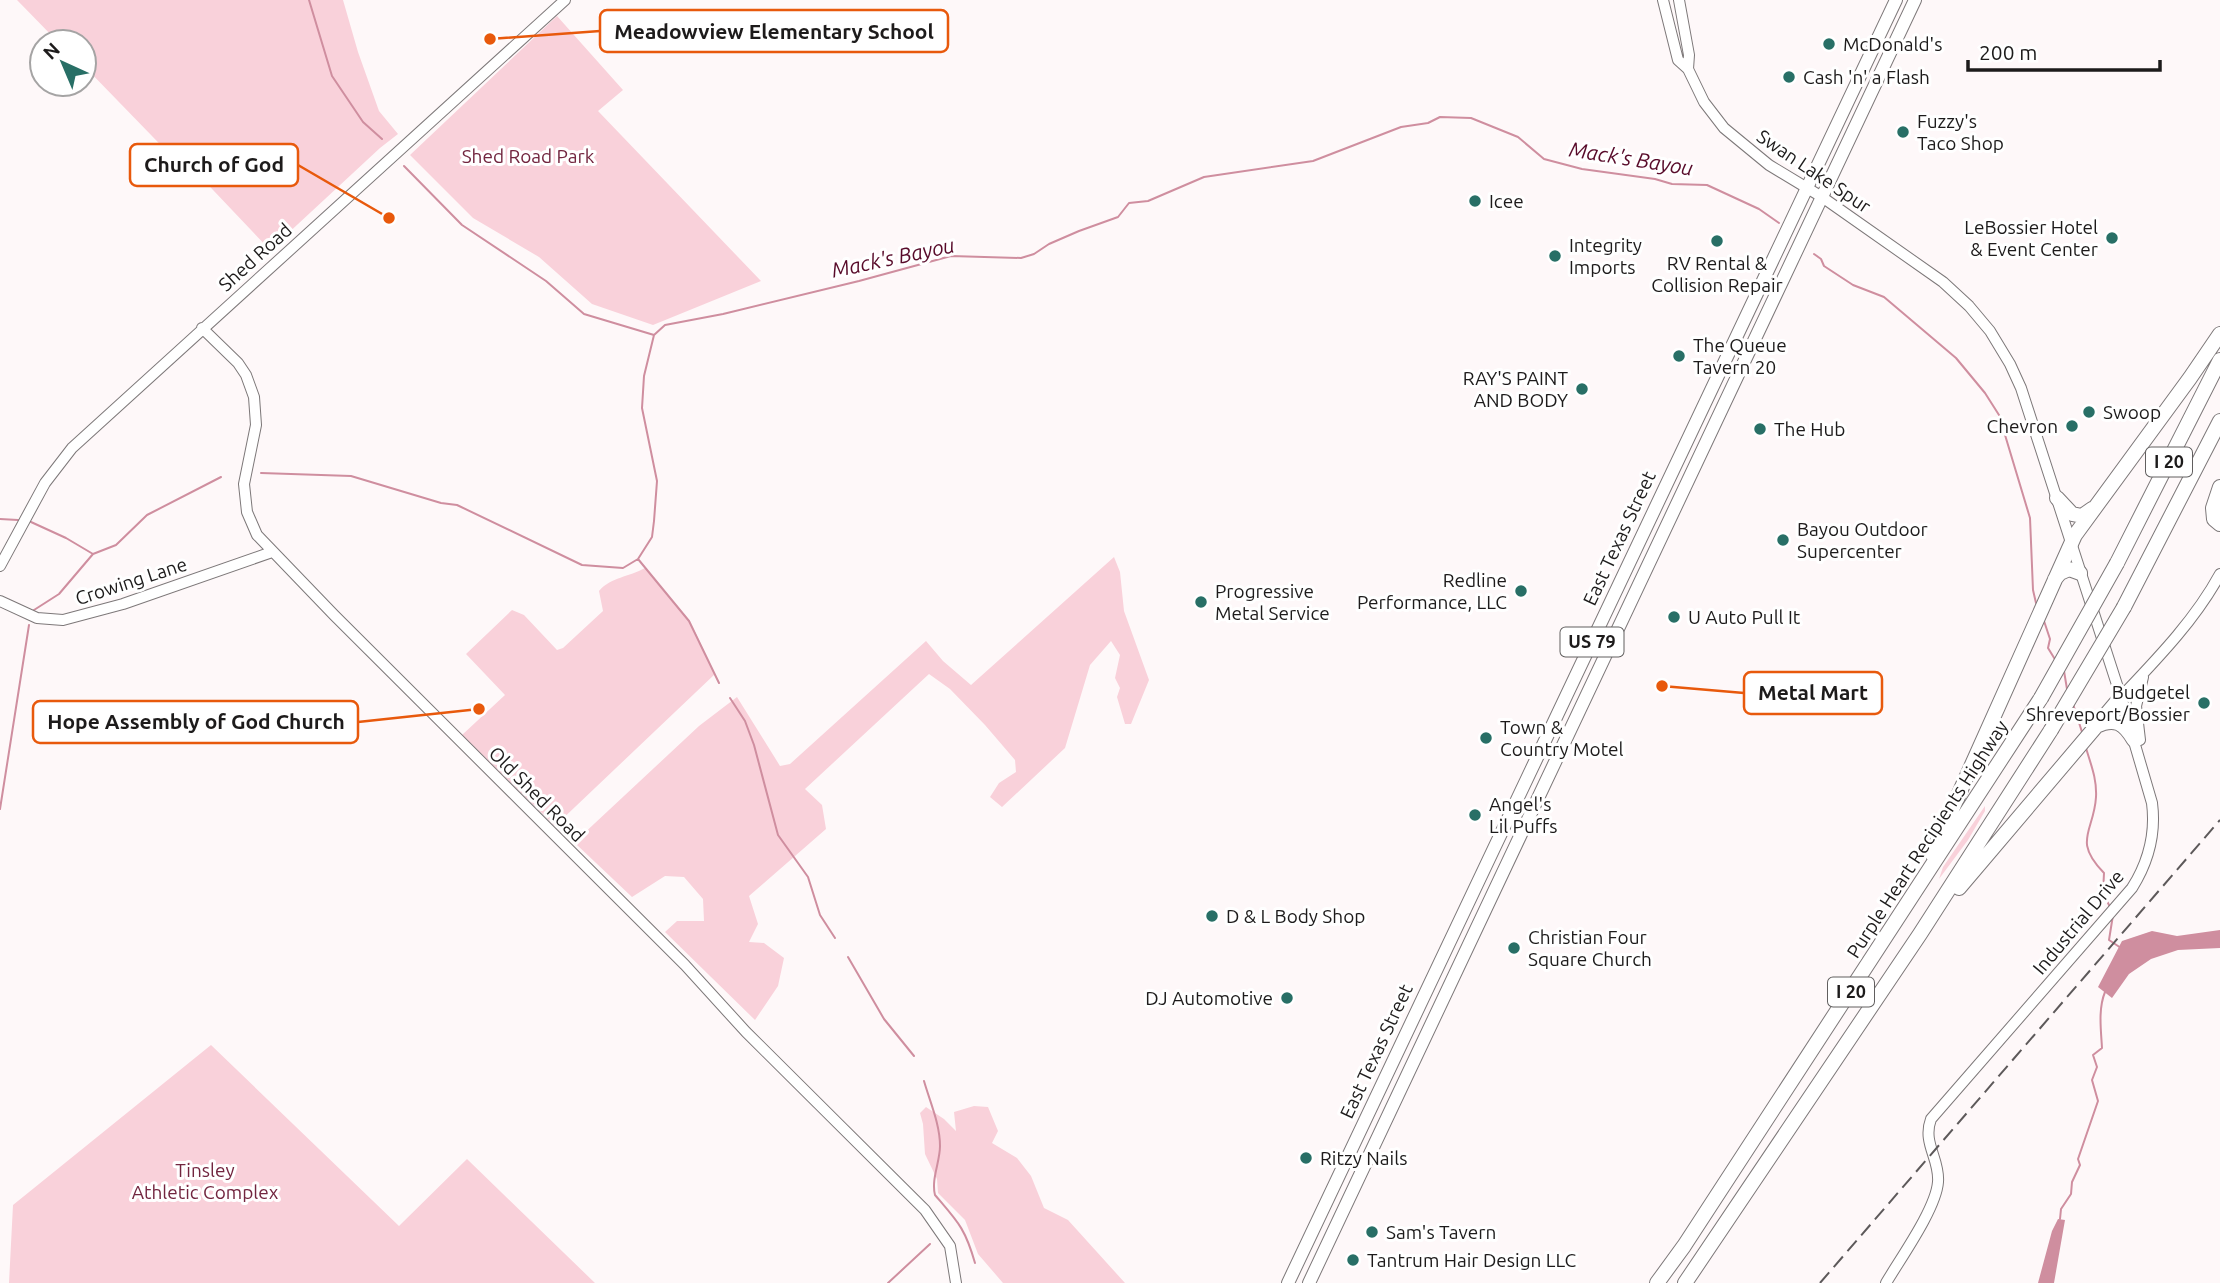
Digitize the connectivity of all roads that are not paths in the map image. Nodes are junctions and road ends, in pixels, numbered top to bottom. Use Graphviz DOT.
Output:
graph roads {
  1 [pos="565,0"];
  2 [pos="1663,0"];
  3 [pos="1679,0"];
  4 [pos="1896,0"];
  5 [pos="1915,0"];
  6 [pos="1688,69"];
  7 [pos="1806,188"];
  8 [pos="1822,197"];
  9 [pos="1943,282"];
  10 [pos="202,328"];
  11 [pos="2220,334"];
  12 [pos="2220,360"];
  13 [pos="2220,421"];
  14 [pos="2220,486"];
  15 [pos="2057,498"];
  16 [pos="2097,503"];
  17 [pos="2220,524"];
  18 [pos="2071,542"];
  19 [pos="272,552"];
  20 [pos="0,566"];
  21 [pos="2080,573"];
  22 [pos="2220,574"];
  23 [pos="2054,579"];
  24 [pos="0,601"];
  25 [pos="2145,672"];
  26 [pos="2121,696"];
  27 [pos="2098,724"];
  28 [pos="2134,740"];
  29 [pos="2144,771"];
  30 [pos="1908,905"];
  31 [pos="1920,934"];
  32 [pos="956,1283"];
  33 [pos="1288,1283"];
  34 [pos="1309,1283"];
  35 [pos="1657,1283"];
  36 [pos="1685,1283"];
  37 [pos="1886,1283"];
  1 -- 10 [label="street, Shed Road"];
  2 -- 6 [label="street, Swan Lake Spur"];
  3 -- 6 [label="street, Swan Lake Spur"];
  4 -- 7 [label="main road, East Texas Street / US 79"];
  5 -- 8 [label="main road, East Texas Street / US 79"];
  6 -- 7 [label="street, Swan Lake Spur"];
  7 -- 8 [label="street, Swan Lake Spur"];
  7 -- 33 [label="main road, East Texas Street / US 79"];
  8 -- 9 [label="street, Swan Lake Spur"];
  8 -- 34 [label="main road, East Texas Street / US 79"];
  9 -- 15 [label="street, Industrial Drive"];
  10 -- 19 [label="street, Old Shed Road"];
  10 -- 20 [label="street, Shed Road"];
  11 -- 16 [label="highway"];
  12 -- 30 [label="highway, Purple Heart Recipients Highway / I 20, bridge"];
  13 -- 31 [label="highway, I 20, bridge"];
  14 -- 17 [label="highway"];
  15 -- 16 [label="highway"];
  15 -- 18 [label="street, Industrial Drive"];
  16 -- 18 [label="highway"];
  18 -- 21 [label="street, Industrial Drive"];
  18 -- 23 [label="highway"];
  19 -- 24 [label="street, Crowing Lane"];
  19 -- 32 [label="street, Old Shed Road"];
  21 -- 23 [label="highway"];
  21 -- 26 [label="street, Industrial Drive"];
  22 -- 25 [label="street"];
  23 -- 30 [label="highway"];
  25 -- 26 [label="street"];
  25 -- 29 [label="street"];
  26 -- 27 [label="highway"];
  26 -- 28 [label="street, Industrial Drive"];
  27 -- 28 [label="highway"];
  27 -- 31 [label="highway"];
  28 -- 29 [label="street, Industrial Drive"];
  29 -- 37 [label="street, Industrial Drive"];
  30 -- 35 [label="highway, Purple Heart Recipients Highway / I 20"];
  31 -- 36 [label="highway, I 20"];
}
